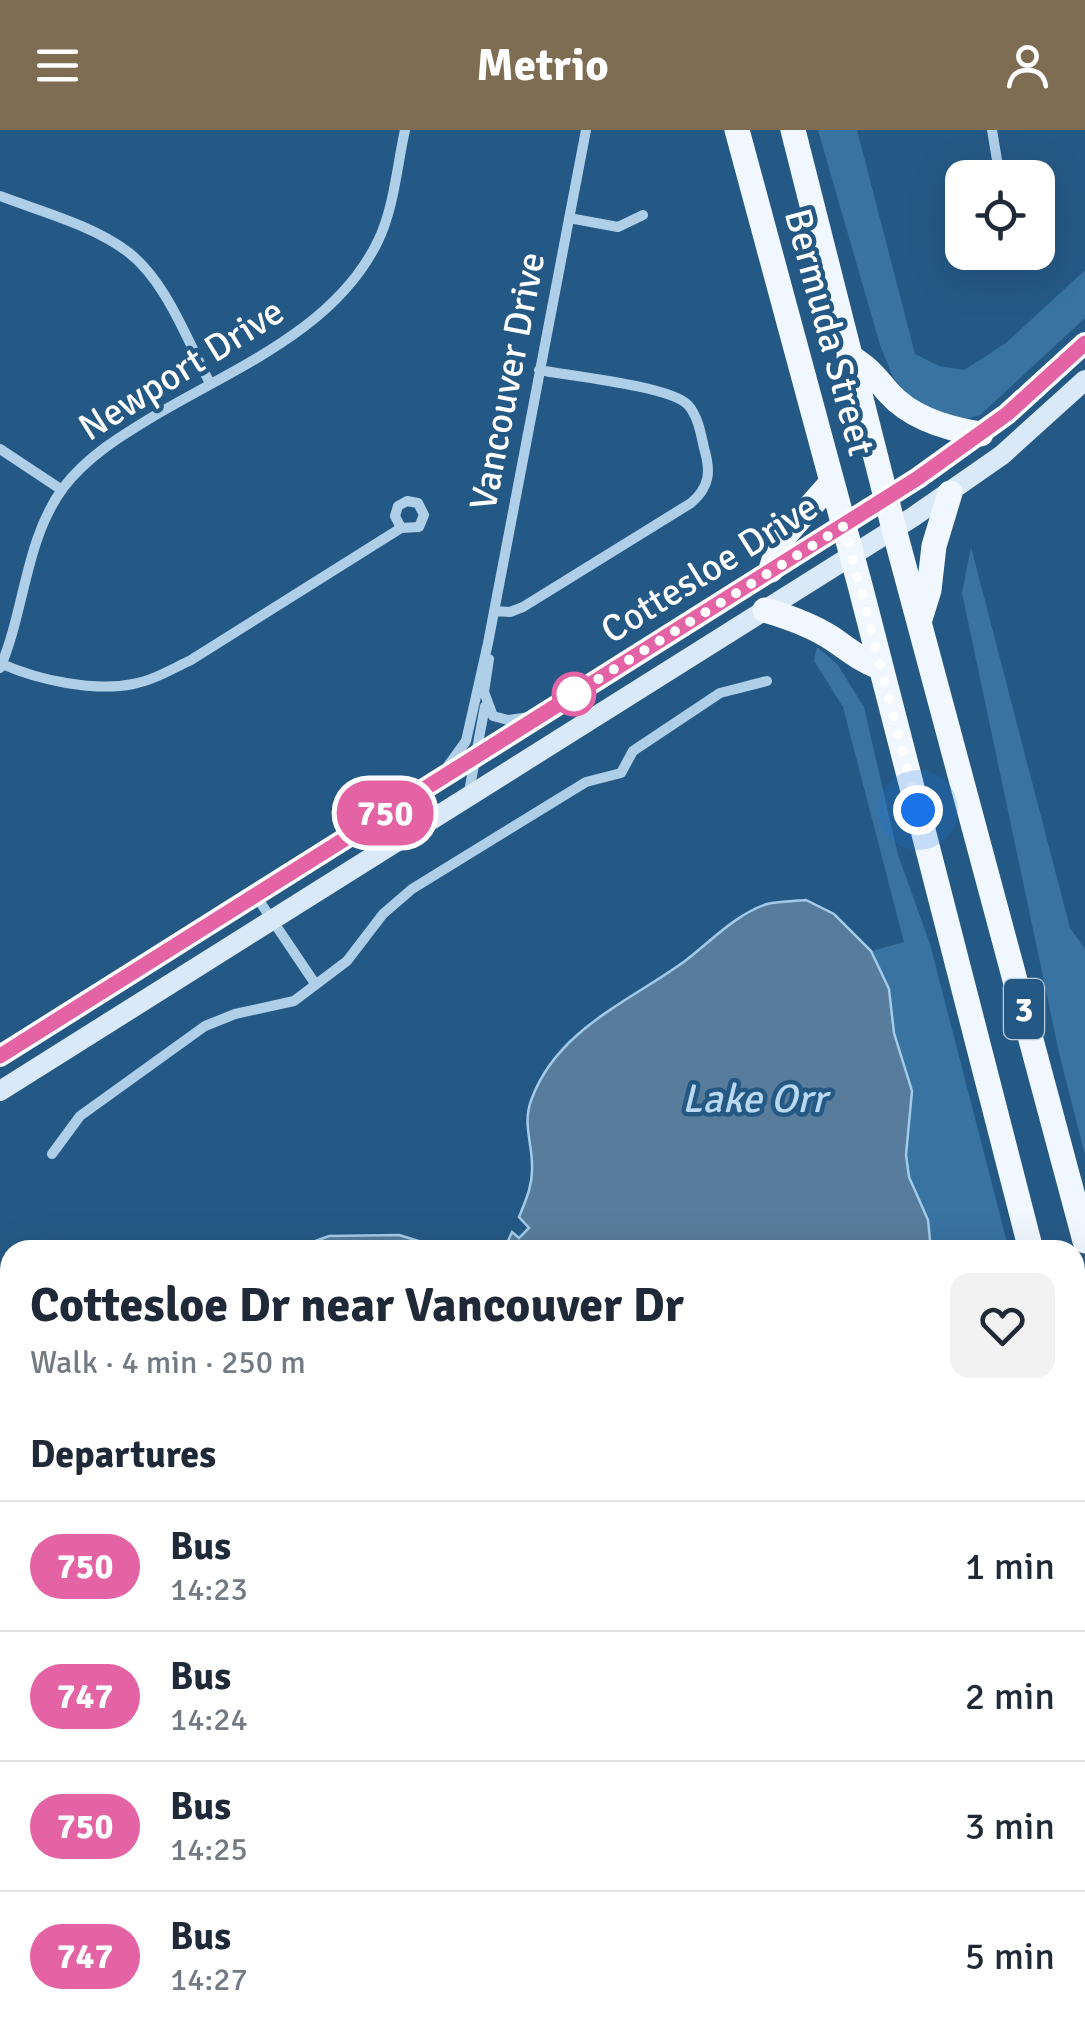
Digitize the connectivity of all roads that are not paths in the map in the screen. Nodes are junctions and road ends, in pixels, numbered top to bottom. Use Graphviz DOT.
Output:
graph roads {
  1 [pos="404,130"];
  2 [pos="586,130"];
  3 [pos="737,130"];
  4 [pos="793,130"];
  5 [pos="992,130"];
  6 [pos="997,160"];
  7 [pos="0,196"];
  8 [pos="643,215"];
  9 [pos="568,218"];
  10 [pos="1085,343"];
  11 [pos="850,356"];
  12 [pos="539,370"];
  13 [pos="1085,380"];
  14 [pos="210,383"];
  15 [pos="982,434"];
  16 [pos="0,449"];
  17 [pos="832,482"];
  18 [pos="62,490"];
  19 [pos="950,493"];
  20 [pos="886,499"];
  21 [pos="844,526"];
  22 [pos="401,528"];
  23 [pos="894,529"];
  24 [pos="852,555"];
  25 [pos="771,570"];
  26 [pos="764,610"];
  27 [pos="494,611"];
  28 [pos="920,620"];
  29 [pos="488,643"];
  30 [pos="1,666"];
  31 [pos="882,668"];
  32 [pos="767,681"];
  33 [pos="484,701"];
  34 [pos="542,714"];
  35 [pos="478,755"];
  36 [pos="433,783"];
  37 [pos="467,798"];
  38 [pos="256,896"];
  39 [pos="272,920"];
  40 [pos="314,982"];
  41 [pos="0,1056"];
  42 [pos="0,1091"];
  43 [pos="52,1154"];
  44 [pos="1028,1240"];
  45 [pos="1085,1240"];
  1 -- 14 [label="street, Newport Drive"];
  2 -- 9 [label="street, Vancouver Drive"];
  3 -- 17 [label="main road, Bermuda Street / 3"];
  4 -- 11 [label="main road, Bermuda Street / 3"];
  5 -- 6 [label="street"];
  7 -- 14 [label="street"];
  8 -- 9 [label="street"];
  9 -- 12 [label="street, Vancouver Drive"];
  10 -- 15 [label="main road, Cottesloe Drive"];
  11 -- 15 [label="main road"];
  11 -- 20 [label="main road, Bermuda Street / 3"];
  12 -- 27 [label="street, Vancouver Drive"];
  12 -- 27 [label="street"];
  13 -- 19 [label="main road, Cottesloe Drive"];
  14 -- 18 [label="street, Newport Drive"];
  15 -- 20 [label="main road, Cottesloe Drive"];
  16 -- 18 [label="street"];
  17 -- 21 [label="main road, Bermuda Street / 3"];
  17 -- 25 [label="main road"];
  18 -- 30 [label="street, Newport Drive"];
  19 -- 23 [label="main road, Cottesloe Drive"];
  19 -- 28 [label="main road"];
  20 -- 21 [label="main road, Cottesloe Drive"];
  20 -- 23 [label="main road, Bermuda Street / 3"];
  21 -- 24 [label="main road, Bermuda Street / 3"];
  21 -- 25 [label="main road, Cottesloe Drive"];
  22 -- 30 [label="street"];
  23 -- 24 [label="main road, Cottesloe Drive"];
  23 -- 28 [label="main road, Bermuda Street / 3"];
  24 -- 26 [label="main road, Cottesloe Drive"];
  24 -- 31 [label="main road, Bermuda Street / 3"];
  25 -- 34 [label="main road, Cottesloe Drive"];
  26 -- 31 [label="main road"];
  26 -- 37 [label="main road, Cottesloe Drive"];
  27 -- 29 [label="street, Vancouver Drive"];
  28 -- 45 [label="main road, Bermuda Street / 3"];
  29 -- 33 [label="street, Vancouver Drive"];
  29 -- 36 [label="street, Vancouver Drive"];
  31 -- 44 [label="main road, Bermuda Street / 3"];
  32 -- 40 [label="street"];
  33 -- 34 [label="street"];
  33 -- 35 [label="street, Vancouver Drive"];
  34 -- 35 [label="main road, Cottesloe Drive"];
  35 -- 36 [label="main road, Cottesloe Drive"];
  35 -- 37 [label="street, Vancouver Drive"];
  36 -- 38 [label="main road, Cottesloe Drive"];
  37 -- 39 [label="main road, Cottesloe Drive"];
  38 -- 39 [label="street"];
  38 -- 41 [label="main road, Cottesloe Drive"];
  39 -- 40 [label="street"];
  39 -- 42 [label="main road, Cottesloe Drive"];
  40 -- 43 [label="street"];
}
